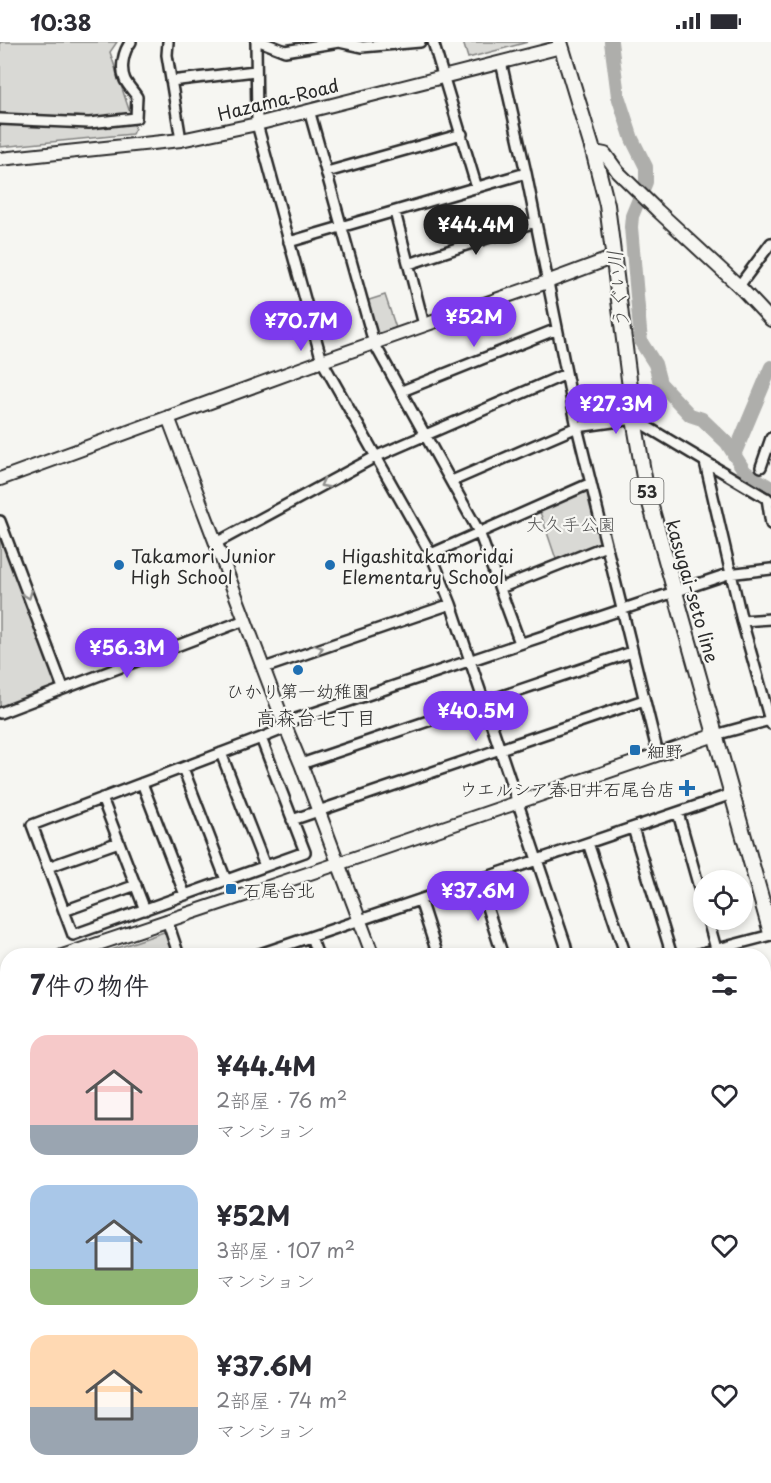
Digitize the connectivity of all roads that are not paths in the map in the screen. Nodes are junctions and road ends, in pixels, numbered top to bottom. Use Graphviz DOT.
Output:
graph roads {
  1 [pos="131,42"];
  2 [pos="168,42"];
  3 [pos="256,42"];
  4 [pos="262,42"];
  5 [pos="339,42"];
  6 [pos="420,42"];
  7 [pos="433,42"];
  8 [pos="362,45"];
  9 [pos="560,45"];
  10 [pos="501,62"];
  11 [pos="255,71"];
  12 [pos="444,76"];
  13 [pos="171,81"];
  14 [pos="309,110"];
  15 [pos="0,119"];
  16 [pos="256,124"];
  17 [pos="462,134"];
  18 [pos="181,140"];
  19 [pos="594,154"];
  20 [pos="0,159"];
  21 [pos="327,172"];
  22 [pos="525,173"];
  23 [pos="477,188"];
  24 [pos="395,212"];
  25 [pos="535,222"];
  26 [pos="343,227"];
  27 [pos="289,242"];
  28 [pos="771,243"];
  29 [pos="614,257"];
  30 [pos="409,264"];
  31 [pos="547,282"];
  32 [pos="739,285"];
  33 [pos="771,320"];
  34 [pos="424,325"];
  35 [pos="557,329"];
  36 [pos="374,343"];
  37 [pos="322,361"];
  38 [pos="566,374"];
  39 [pos="402,391"];
  40 [pos="168,417"];
  41 [pos="634,419"];
  42 [pos="577,427"];
  43 [pos="426,435"];
  44 [pos="771,438"];
  45 [pos="375,457"];
  46 [pos="705,462"];
  47 [pos="771,472"];
  48 [pos="0,479"];
  49 [pos="452,481"];
  50 [pos="591,483"];
  51 [pos="769,500"];
  52 [pos="0,521"];
  53 [pos="771,524"];
  54 [pos="479,532"];
  55 [pos="216,543"];
  56 [pos="606,546"];
  57 [pos="431,554"];
  58 [pos="771,570"];
  59 [pos="731,573"];
  60 [pos="500,588"];
  61 [pos="675,591"];
  62 [pos="451,604"];
  63 [pos="622,609"];
  64 [pos="771,619"];
  65 [pos="245,620"];
  66 [pos="742,621"];
  67 [pos="520,644"];
  68 [pos="632,652"];
  69 [pos="470,660"];
  70 [pos="264,668"];
  71 [pos="63,688"];
  72 [pos="644,700"];
  73 [pos="484,702"];
  74 [pos="0,713"];
  75 [pos="770,722"];
  76 [pos="285,726"];
  77 [pos="715,735"];
  78 [pos="261,738"];
  79 [pos="500,749"];
  80 [pos="221,753"];
  81 [pos="658,754"];
  82 [pos="301,764"];
  83 [pos="183,768"];
  84 [pos="142,783"];
  85 [pos="732,794"];
  86 [pos="102,798"];
  87 [pos="518,802"];
  88 [pos="318,811"];
  89 [pos="678,813"];
  90 [pos="292,820"];
  91 [pos="633,828"];
  92 [pos="119,842"];
  93 [pos="588,843"];
  94 [pos="537,861"];
  95 [pos="338,864"];
  96 [pos="48,867"];
  97 [pos="265,867"];
  98 [pos="694,870"];
  99 [pos="226,880"];
  100 [pos="478,880"];
  101 [pos="136,885"];
  102 [pos="185,895"];
  103 [pos="420,900"];
  104 [pos="145,910"];
  105 [pos="64,911"];
  106 [pos="167,920"];
  107 [pos="360,920"];
  108 [pos="711,930"];
  109 [pos="771,934"];
  110 [pos="311,937"];
  111 [pos="85,948"];
  112 [pos="176,948"];
  113 [pos="280,948"];
  114 [pos="315,948"];
  115 [pos="370,948"];
  116 [pos="435,948"];
  117 [pos="500,948"];
  118 [pos="566,948"];
  119 [pos="623,948"];
  120 [pos="670,948"];
  121 [pos="716,948"];
  122 [pos="729,948"];
  1 -- 15 [label="street"];
  2 -- 13 [label="street"];
  3 -- 11 [label="street"];
  4 -- 5 [label="street"];
  5 -- 8 [label="street"];
  6 -- 8 [label="street"];
  7 -- 12 [label="street"];
  9 -- 10 [label="street, Hazama-Road"];
  9 -- 19 [label="main road, kasugai-seto line / 53"];
  10 -- 12 [label="street, Hazama-Road"];
  10 -- 22 [label="street"];
  11 -- 13 [label="street"];
  11 -- 16 [label="street"];
  12 -- 14 [label="street, Hazama-Road"];
  12 -- 17 [label="street"];
  13 -- 18 [label="street"];
  14 -- 16 [label="street, Hazama-Road"];
  14 -- 21 [label="street"];
  16 -- 18 [label="street, Hazama-Road"];
  16 -- 27 [label="street"];
  17 -- 21 [label="street"];
  17 -- 23 [label="street"];
  18 -- 20 [label="street, Hazama-Road"];
  19 -- 29 [label="main road, kasugai-seto line / 53"];
  19 -- 32 [label="street"];
  21 -- 26 [label="street"];
  22 -- 23 [label="street"];
  22 -- 25 [label="street"];
  23 -- 24 [label="street"];
  24 -- 26 [label="street"];
  24 -- 30 [label="street"];
  25 -- 30 [label="street"];
  25 -- 31 [label="street"];
  26 -- 27 [label="street"];
  26 -- 36 [label="street"];
  27 -- 37 [label="street"];
  28 -- 32 [label="street"];
  29 -- 31 [label="street"];
  29 -- 41 [label="main road, kasugai-seto line / 53"];
  30 -- 34 [label="street"];
  31 -- 34 [label="street"];
  31 -- 35 [label="street"];
  32 -- 33 [label="street"];
  34 -- 36 [label="street"];
  35 -- 38 [label="street"];
  35 -- 39 [label="street"];
  36 -- 37 [label="street"];
  36 -- 39 [label="street"];
  37 -- 40 [label="street"];
  37 -- 45 [label="street"];
  38 -- 42 [label="street"];
  38 -- 43 [label="street"];
  39 -- 43 [label="street"];
  40 -- 48 [label="street"];
  40 -- 55 [label="street"];
  41 -- 42 [label="street"];
  41 -- 46 [label="street"];
  41 -- 61 [label="main road, kasugai-seto line / 53"];
  42 -- 49 [label="street"];
  42 -- 50 [label="street"];
  43 -- 45 [label="street"];
  43 -- 49 [label="street"];
  44 -- 47 [label="street"];
  45 -- 55 [label="street, one-way"];
  45 -- 57 [label="street"];
  46 -- 51 [label="street"];
  46 -- 59 [label="street"];
  49 -- 54 [label="street"];
  50 -- 54 [label="street"];
  50 -- 56 [label="street"];
  51 -- 53 [label="street"];
  52 -- 71 [label="street, one-way"];
  54 -- 57 [label="street"];
  54 -- 60 [label="street"];
  55 -- 65 [label="street"];
  56 -- 60 [label="street"];
  56 -- 63 [label="street"];
  57 -- 62 [label="street"];
  58 -- 59 [label="street"];
  59 -- 61 [label="street"];
  59 -- 66 [label="street"];
  60 -- 67 [label="street"];
  61 -- 63 [label="street"];
  61 -- 77 [label="main road, kasugai-seto line / 53"];
  62 -- 69 [label="street"];
  70 -- 62 [label="street, one-way"];
  63 -- 67 [label="street"];
  63 -- 68 [label="street"];
  64 -- 66 [label="street"];
  65 -- 70 [label="street"];
  65 -- 71 [label="street"];
  66 -- 75 [label="street"];
  67 -- 69 [label="street"];
  68 -- 72 [label="street"];
  68 -- 73 [label="street"];
  69 -- 73 [label="street"];
  69 -- 76 [label="street"];
  70 -- 76 [label="street"];
  71 -- 74 [label="street"];
  72 -- 79 [label="street"];
  72 -- 81 [label="street"];
  73 -- 79 [label="street"];
  73 -- 82 [label="street"];
  75 -- 77 [label="street"];
  76 -- 78 [label="street"];
  76 -- 82 [label="street"];
  77 -- 81 [label="street"];
  77 -- 85 [label="main road, kasugai-seto line / 53"];
  78 -- 80 [label="street"];
  78 -- 90 [label="street"];
  79 -- 87 [label="street"];
  79 -- 88 [label="street"];
  80 -- 83 [label="street"];
  80 -- 97 [label="street"];
  81 -- 87 [label="street"];
  82 -- 88 [label="street"];
  83 -- 84 [label="street"];
  83 -- 99 [label="street"];
  84 -- 86 [label="street"];
  84 -- 102 [label="street"];
  85 -- 89 [label="street"];
  85 -- 109 [label="main road, kasugai-seto line / 53"];
  86 -- 92 [label="street"];
  86 -- 96 [label="street"];
  87 -- 94 [label="street"];
  87 -- 95 [label="street"];
  88 -- 90 [label="street"];
  88 -- 95 [label="street"];
  89 -- 91 [label="street"];
  89 -- 98 [label="street"];
  90 -- 97 [label="street"];
  91 -- 93 [label="street"];
  91 -- 120 [label="street"];
  92 -- 96 [label="street"];
  92 -- 101 [label="street"];
  93 -- 94 [label="street"];
  93 -- 119 [label="street"];
  94 -- 100 [label="street"];
  94 -- 118 [label="street"];
  95 -- 106 [label="street"];
  95 -- 107 [label="street"];
  96 -- 105 [label="street"];
  97 -- 99 [label="street"];
  99 -- 102 [label="street"];
  100 -- 103 [label="street"];
  100 -- 117 [label="street"];
  101 -- 104 [label="street"];
  101 -- 105 [label="street"];
  102 -- 104 [label="street"];
  103 -- 107 [label="street"];
  103 -- 116 [label="street"];
  104 -- 105 [label="street"];
  106 -- 111 [label="street"];
  106 -- 112 [label="street"];
  107 -- 110 [label="street"];
  107 -- 115 [label="street"];
  108 -- 121 [label="street"];
  109 -- 122 [label="street"];
  110 -- 113 [label="street"];
  110 -- 114 [label="street"];
}
